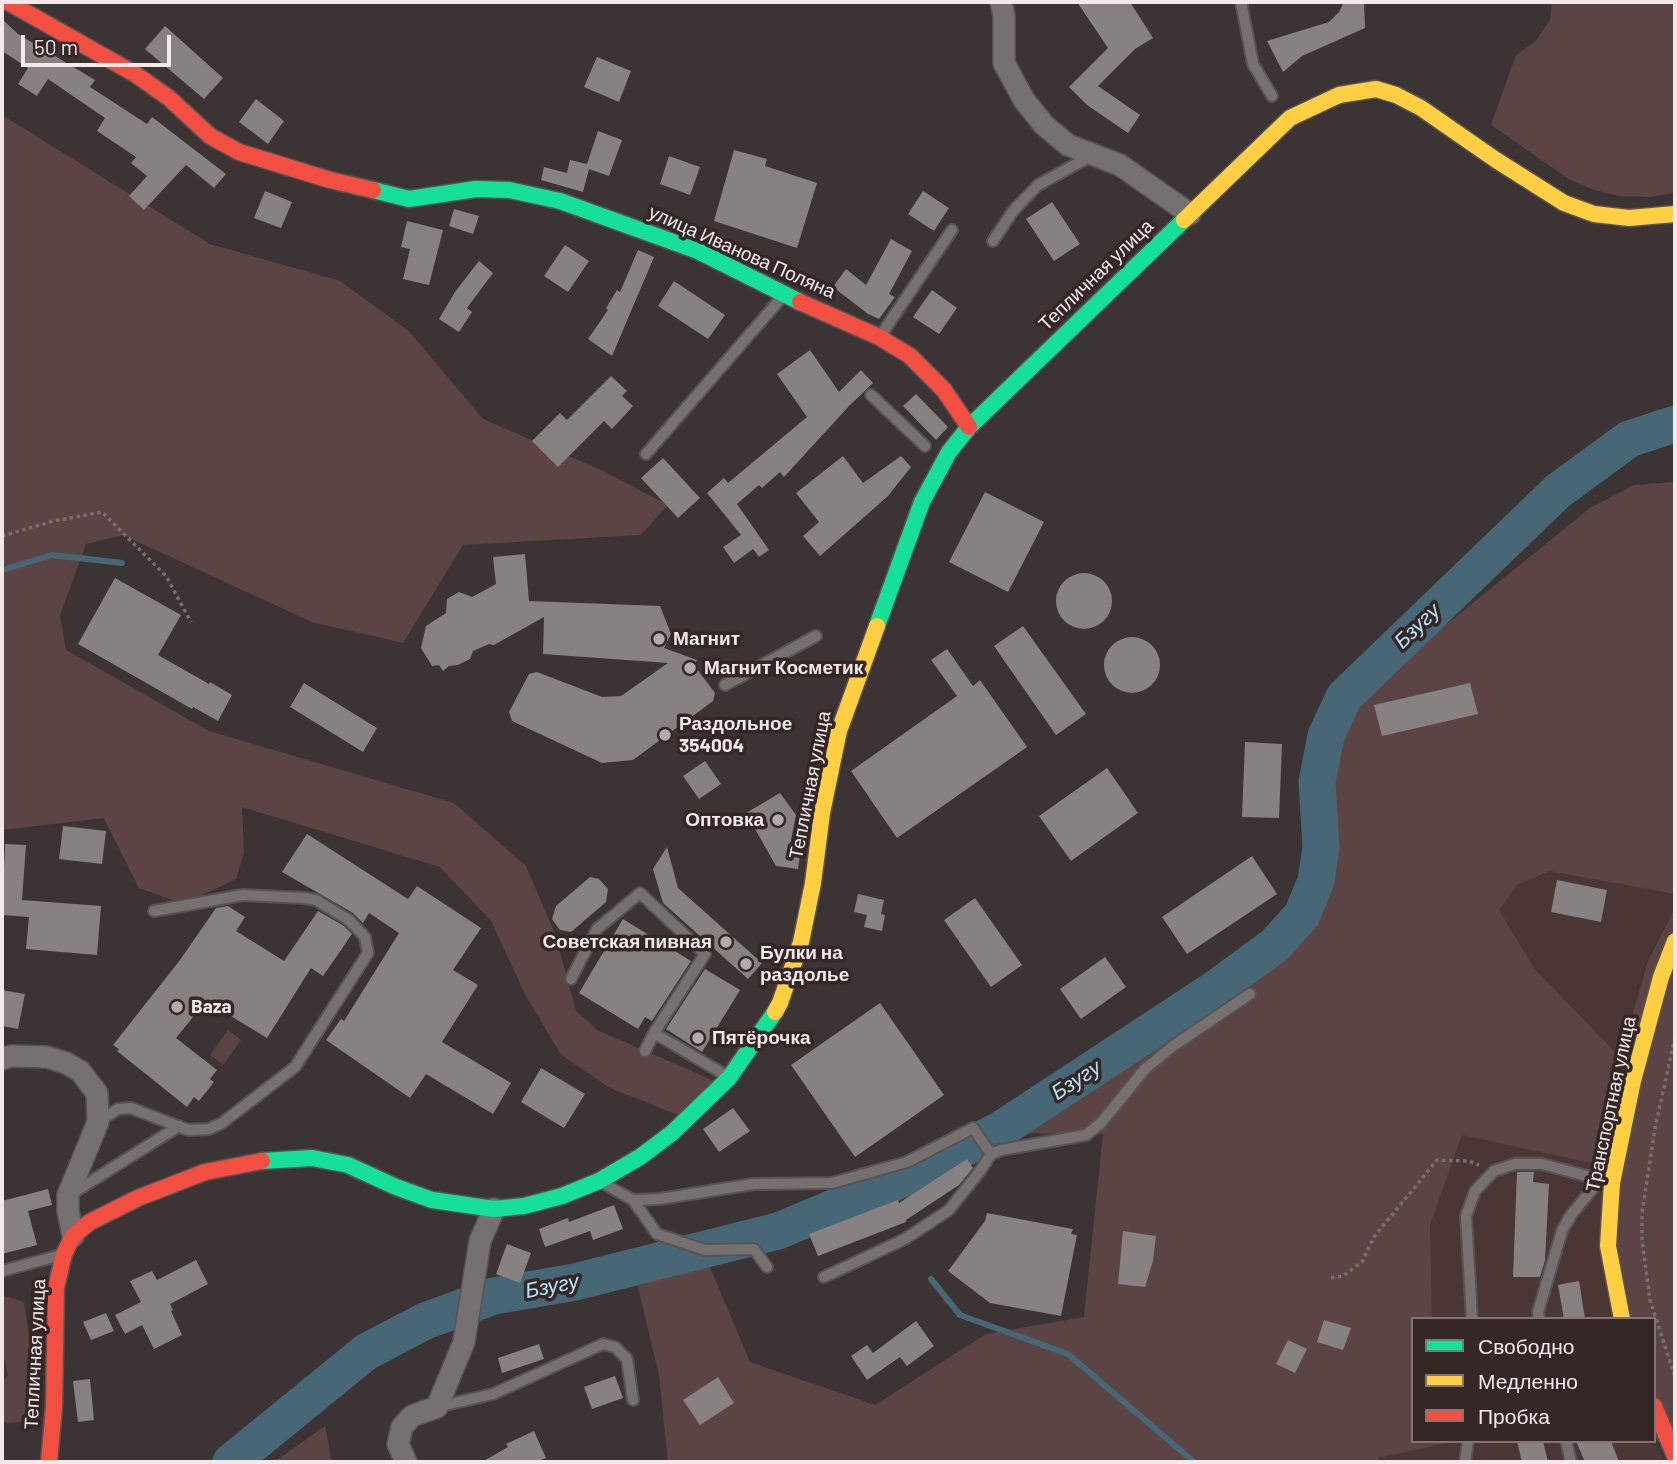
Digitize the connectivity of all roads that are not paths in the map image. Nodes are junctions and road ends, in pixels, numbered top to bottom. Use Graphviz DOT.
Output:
graph roads {
  1 [pos="8,2"];
  2 [pos="1001,2"];
  3 [pos="1241,2"];
  4 [pos="1272,96"];
  5 [pos="1094,155"];
  6 [pos="1190,214"];
  7 [pos="1675,214"];
  8 [pos="952,230"];
  9 [pos="993,241"];
  10 [pos="784,295"];
  11 [pos="879,337"];
  12 [pos="871,395"];
  13 [pos="969,427"];
  14 [pos="925,446"];
  15 [pos="646,454"];
  16 [pos="816,636"];
  17 [pos="725,685"];
  18 [pos="154,911"];
  19 [pos="1675,941"];
  20 [pos="571,979"];
  21 [pos="1250,995"];
  22 [pos="654,1033"];
  23 [pos="645,1051"];
  24 [pos="2,1059"];
  25 [pos="729,1078"];
  26 [pos="97,1122"];
  27 [pos="179,1126"];
  28 [pos="991,1154"];
  29 [pos="599,1181"];
  30 [pos="1605,1182"];
  31 [pos="68,1195"];
  32 [pos="633,1200"];
  33 [pos="494,1209"];
  34 [pos="69,1245"];
  35 [pos="767,1267"];
  36 [pos="2,1271"];
  37 [pos="824,1277"];
  38 [pos="1472,1317"];
  39 [pos="1539,1317"];
  40 [pos="1621,1317"];
  41 [pos="633,1400"];
  42 [pos="437,1407"];
  43 [pos="1656,1411"];
  44 [pos="1468,1443"];
  45 [pos="1567,1443"];
  46 [pos="1675,1455"];
  47 [pos="49,1462"];
  48 [pos="406,1462"];
  49 [pos="1465,1462"];
  50 [pos="1572,1462"];
  1 -- 10 [label="street, улица Иванова Поляна"];
  2 -- 5 [label="street"];
  3 -- 4 [label="lane"];
  5 -- 6 [label="street"];
  5 -- 9 [label="lane"];
  6 -- 7 [label="street, Тепличная улица"];
  6 -- 13 [label="street, Тепличная улица"];
  8 -- 11 [label="lane"];
  10 -- 11 [label="street, улица Иванова Поляна"];
  10 -- 15 [label="lane"];
  11 -- 13 [label="street, улица Иванова Поляна"];
  12 -- 14 [label="lane"];
  13 -- 25 [label="street, Тепличная улица"];
  16 -- 17 [label="lane"];
  18 -- 27 [label="lane"];
  19 -- 30 [label="street, Транспортная улица"];
  20 -- 22 [label="lane"];
  21 -- 28 [label="lane"];
  22 -- 23 [label="lane"];
  22 -- 25 [label="lane"];
  24 -- 26 [label="street"];
  25 -- 29 [label="street, Тепличная улица"];
  26 -- 27 [label="lane"];
  26 -- 31 [label="street"];
  27 -- 31 [label="lane"];
  28 -- 32 [label="lane"];
  28 -- 37 [label="lane"];
  29 -- 32 [label="lane"];
  29 -- 33 [label="street, Тепличная улица"];
  30 -- 38 [label="lane"];
  30 -- 39 [label="lane"];
  30 -- 40 [label="street, Транспортная улица"];
  31 -- 34 [label="street"];
  32 -- 35 [label="lane"];
  33 -- 34 [label="street, Тепличная улица"];
  33 -- 42 [label="street"];
  34 -- 36 [label="lane"];
  34 -- 47 [label="street, Тепличная улица"];
  41 -- 42 [label="lane"];
  42 -- 48 [label="street"];
  43 -- 46 [label="street"];
  44 -- 49 [label="lane"];
  45 -- 50 [label="lane"];
}
